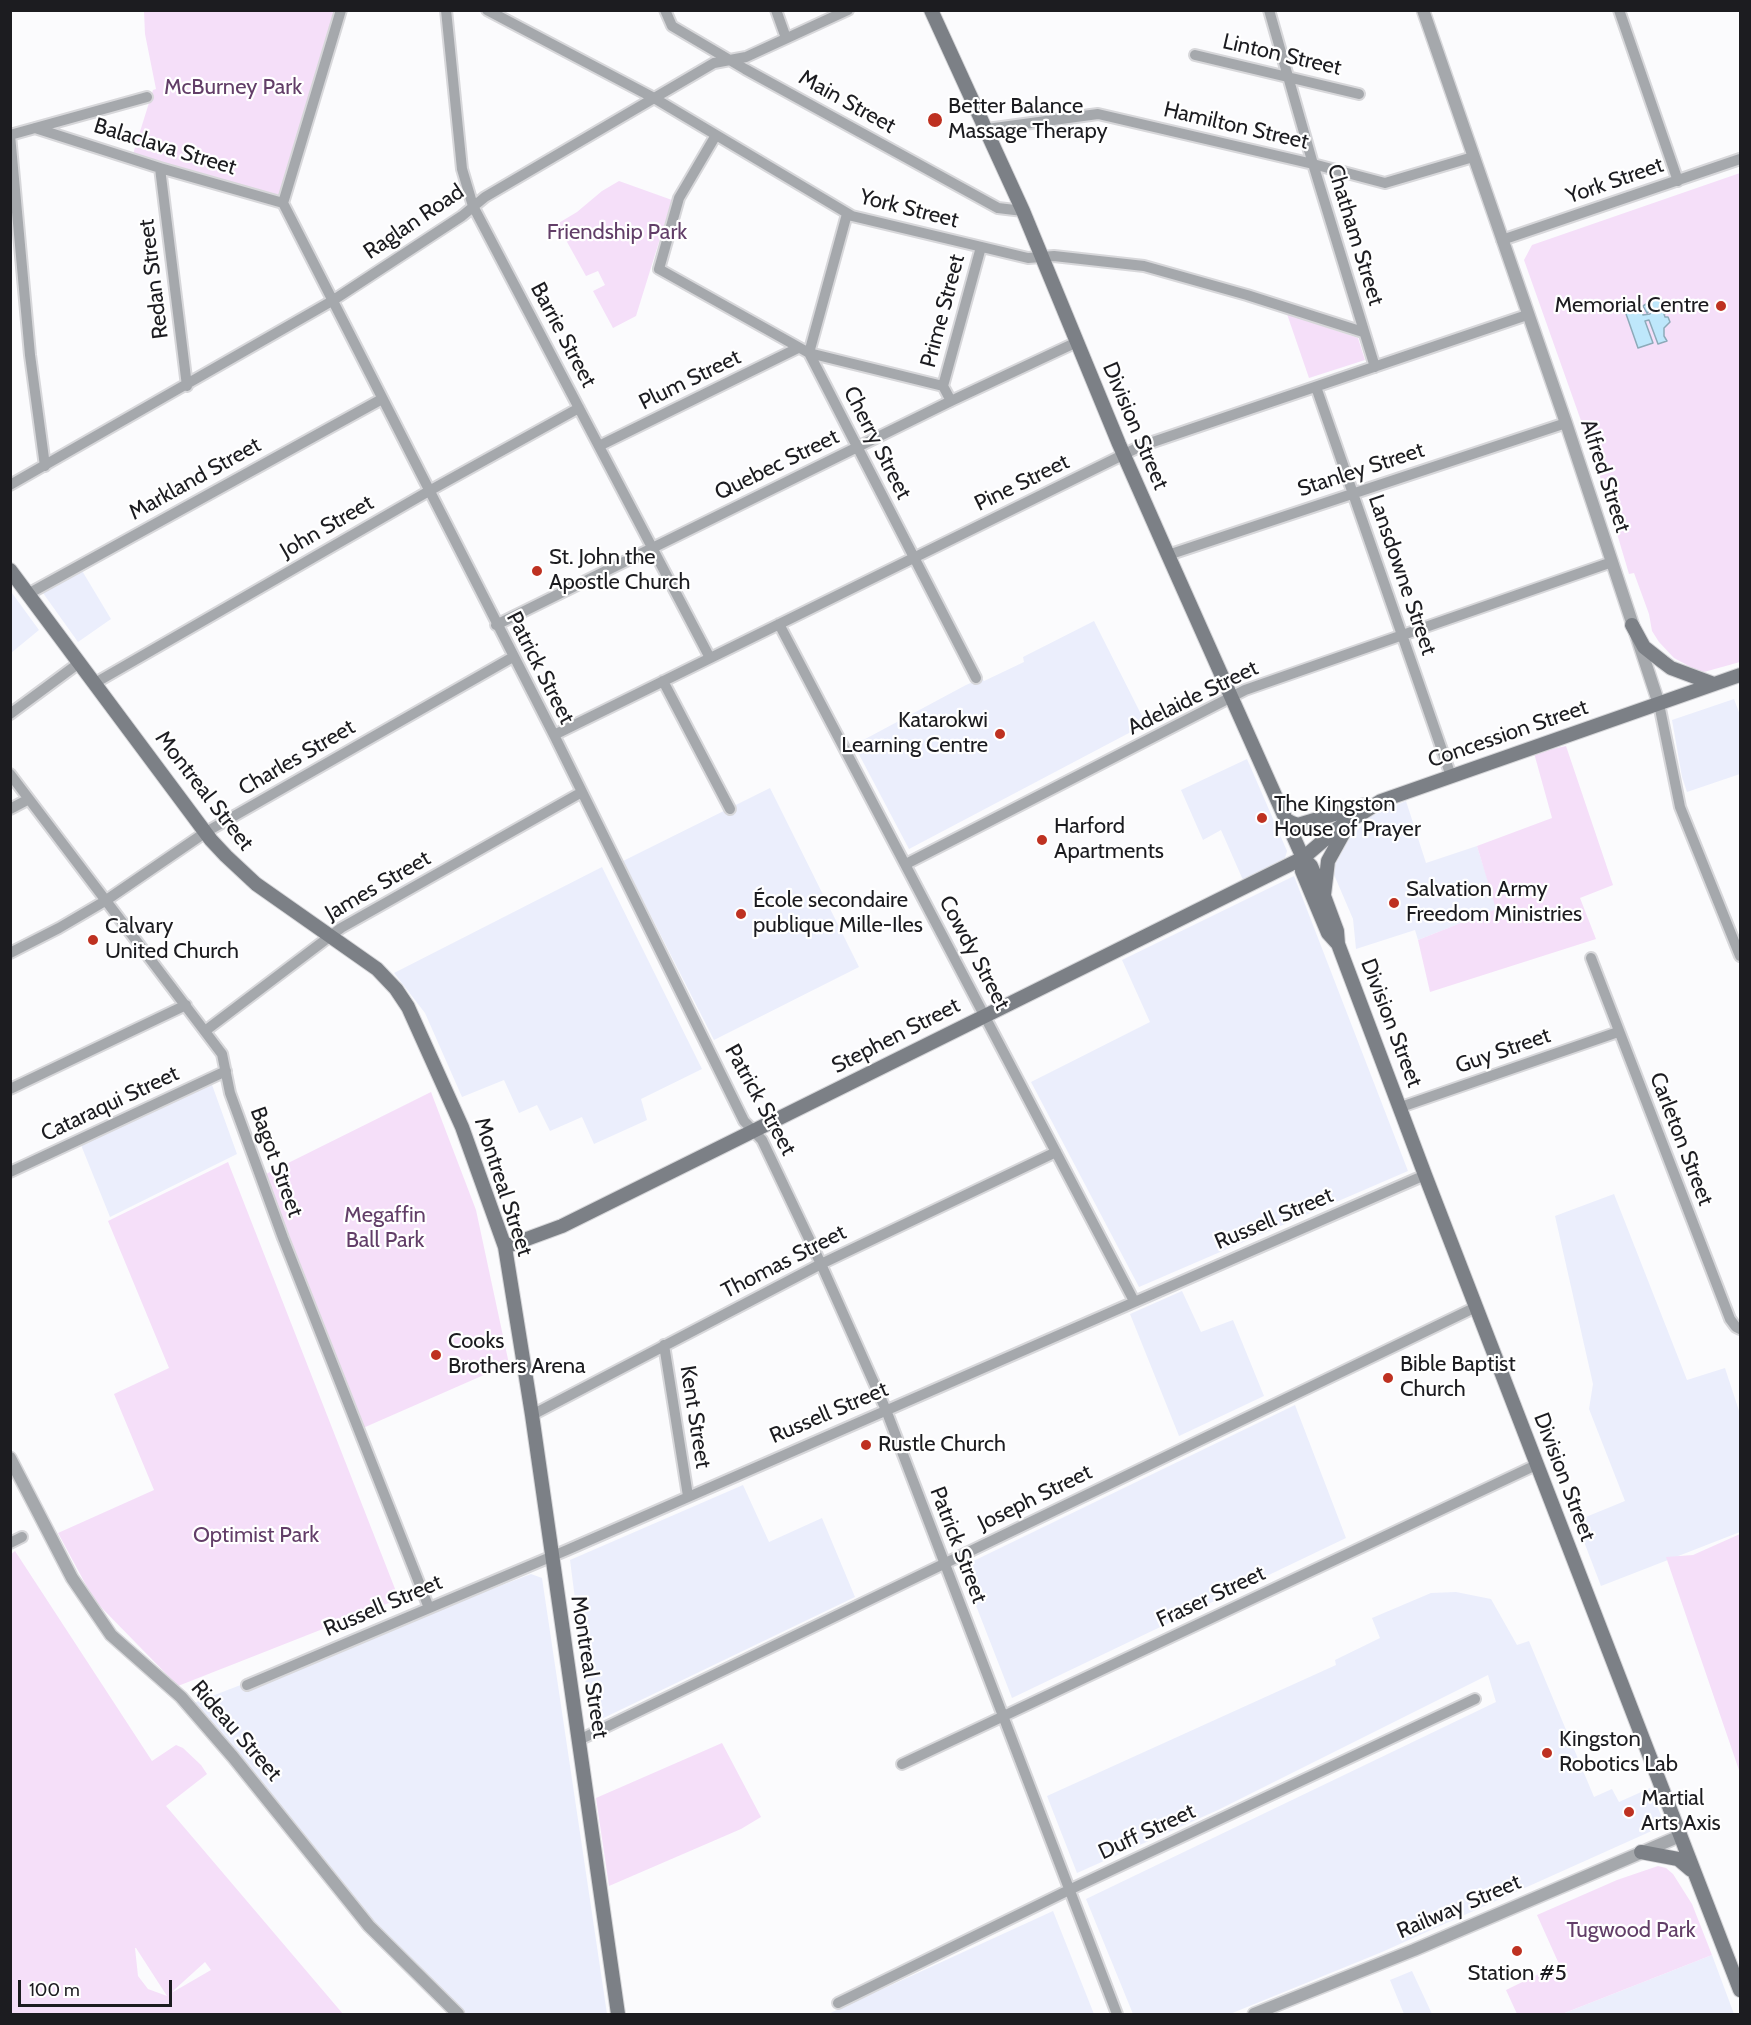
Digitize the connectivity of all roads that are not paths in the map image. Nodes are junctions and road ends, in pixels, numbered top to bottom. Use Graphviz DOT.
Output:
graph roads {
  1 [pos="341,10"];
  2 [pos="446,10"];
  3 [pos="487,10"];
  4 [pos="665,10"];
  5 [pos="776,10"];
  6 [pos="848,10"];
  7 [pos="931,10"];
  8 [pos="1269,10"];
  9 [pos="1423,10"];
  10 [pos="1619,10"];
  11 [pos="786,38"];
  12 [pos="1196,55"];
  13 [pos="730,60"];
  14 [pos="1288,76"];
  15 [pos="1359,94"];
  16 [pos="147,97"];
  17 [pos="654,98"];
  18 [pos="35,128"];
  19 [pos="987,129"];
  20 [pos="10,135"];
  21 [pos="716,135"];
  22 [pos="1473,157"];
  23 [pos="1740,159"];
  24 [pos="1313,164"];
  25 [pos="160,168"];
  26 [pos="1678,181"];
  27 [pos="283,203"];
  28 [pos="473,207"];
  29 [pos="1023,211"];
  30 [pos="846,214"];
  31 [pos="1502,240"];
  32 [pos="981,247"];
  33 [pos="1041,257"];
  34 [pos="332,301"];
  35 [pos="1527,315"];
  36 [pos="1363,332"];
  37 [pos="1077,342"];
  38 [pos="798,348"];
  39 [pos="809,353"];
  40 [pos="1375,367"];
  41 [pos="187,386"];
  42 [pos="944,386"];
  43 [pos="1316,387"];
  44 [pos="381,399"];
  45 [pos="951,402"];
  46 [pos="579,408"];
  47 [pos="1566,423"];
  48 [pos="599,446"];
  49 [pos="858,448"];
  50 [pos="1124,455"];
  51 [pos="45,466"];
  52 [pos="10,485"];
  53 [pos="429,491"];
  54 [pos="1352,494"];
  55 [pos="652,548"];
  56 [pos="1168,555"];
  57 [pos="914,558"];
  58 [pos="1612,562"];
  59 [pos="10,570"];
  60 [pos="28,594"];
  61 [pos="779,624"];
  62 [pos="496,625"];
  63 [pos="1632,625"];
  64 [pos="1402,636"];
  65 [pos="513,657"];
  66 [pos="710,658"];
  67 [pos="79,663"];
  68 [pos="1740,677"];
  69 [pos="976,678"];
  70 [pos="663,681"];
  71 [pos="95,683"];
  72 [pos="1714,684"];
  73 [pos="1232,697"];
  74 [pos="1659,704"];
  75 [pos="10,714"];
  76 [pos="554,735"];
  77 [pos="10,774"];
  78 [pos="1451,776"];
  79 [pos="582,792"];
  80 [pos="29,799"];
  81 [pos="1381,801"];
  82 [pos="10,809"];
  83 [pos="730,809"];
  84 [pos="1285,819"];
  85 [pos="1351,819"];
  86 [pos="206,832"];
  87 [pos="1303,858"];
  88 [pos="906,864"];
  89 [pos="1324,896"];
  90 [pos="105,901"];
  91 [pos="330,936"];
  92 [pos="1338,944"];
  93 [pos="10,953"];
  94 [pos="1740,956"];
  95 [pos="1591,958"];
  96 [pos="186,1005"];
  97 [pos="984,1015"];
  98 [pos="205,1031"];
  99 [pos="1618,1032"];
  100 [pos="226,1071"];
  101 [pos="10,1089"];
  102 [pos="1401,1107"];
  103 [pos="754,1131"];
  104 [pos="1056,1152"];
  105 [pos="10,1172"];
  106 [pos="1425,1174"];
  107 [pos="505,1247"];
  108 [pos="822,1264"];
  109 [pos="1134,1301"];
  110 [pos="1476,1307"];
  111 [pos="1740,1329"];
  112 [pos="664,1345"];
  113 [pos="886,1410"];
  114 [pos="532,1415"];
  115 [pos="10,1458"];
  116 [pos="1536,1465"];
  117 [pos="688,1496"];
  118 [pos="22,1537"];
  119 [pos="10,1543"];
  120 [pos="551,1556"];
  121 [pos="944,1564"];
  122 [pos="429,1608"];
  123 [pos="247,1685"];
  124 [pos="1475,1699"];
  125 [pos="1003,1717"];
  126 [pos="579,1740"];
  127 [pos="902,1764"];
  128 [pos="1680,1836"];
  129 [pos="1641,1852"];
  130 [pos="1694,1874"];
  131 [pos="1068,1890"];
  132 [pos="1740,1990"];
  133 [pos="838,2003"];
  134 [pos="458,2014"];
  135 [pos="618,2014"];
  136 [pos="1117,2014"];
  137 [pos="1254,2014"];
  1 -- 27 [label="street"];
  2 -- 28 [label="street, Barrie Street"];
  3 -- 17 [label="street, York Street"];
  4 -- 13 [label="street, Main Street"];
  5 -- 11 [label="street"];
  6 -- 11 [label="street, Raglan Road"];
  7 -- 19 [label="main road, Division Street"];
  8 -- 14 [label="street, Chatham Street"];
  9 -- 22 [label="street, Alfred Street"];
  10 -- 26 [label="street"];
  11 -- 13 [label="street, Raglan Road"];
  12 -- 14 [label="street, Linton Street"];
  13 -- 17 [label="street, Raglan Road"];
  13 -- 29 [label="street, Main Street"];
  14 -- 15 [label="street, Linton Street"];
  14 -- 24 [label="street, Chatham Street"];
  16 -- 18 [label="street"];
  17 -- 21 [label="street, York Street"];
  17 -- 28 [label="street, Raglan Road"];
  18 -- 20 [label="street"];
  18 -- 25 [label="street, Balaclava Street"];
  19 -- 24 [label="street, Hamilton Street"];
  19 -- 29 [label="main road, Division Street"];
  20 -- 51 [label="street"];
  21 -- 30 [label="street, York Street"];
  21 -- 38 [label="street"];
  22 -- 24 [label="street, Hamilton Street"];
  22 -- 31 [label="street, Alfred Street"];
  23 -- 26 [label="street, York Street"];
  24 -- 36 [label="street, Chatham Street"];
  25 -- 27 [label="street, Balaclava Street"];
  25 -- 41 [label="street, Redan Street"];
  26 -- 31 [label="street, York Street"];
  27 -- 34 [label="street, Patrick Street"];
  28 -- 34 [label="street, Raglan Road"];
  28 -- 46 [label="street, Barrie Street"];
  29 -- 33 [label="main road, Division Street"];
  30 -- 32 [label="street, York Street"];
  30 -- 39 [label="street"];
  31 -- 35 [label="street, Alfred Street"];
  32 -- 33 [label="street, York Street"];
  32 -- 42 [label="street, Prime Street"];
  33 -- 36 [label="street, York Street"];
  33 -- 37 [label="main road, Division Street"];
  34 -- 41 [label="street, Raglan Road"];
  34 -- 44 [label="street, Patrick Street"];
  35 -- 40 [label="street, Pine Street"];
  35 -- 47 [label="street, Alfred Street"];
  36 -- 40 [label="street, Chatham Street"];
  37 -- 45 [label="street, Quebec Street"];
  37 -- 50 [label="main road, Division Street"];
  38 -- 39 [label="street"];
  38 -- 48 [label="street, Plum Street"];
  39 -- 42 [label="street"];
  39 -- 49 [label="street, Cherry Street"];
  40 -- 43 [label="street, Pine Street"];
  41 -- 51 [label="street, Raglan Road"];
  42 -- 45 [label="street"];
  43 -- 50 [label="street, Pine Street"];
  43 -- 54 [label="street, Lansdowne Street"];
  44 -- 53 [label="street, Patrick Street"];
  44 -- 60 [label="street, Markland Street"];
  45 -- 49 [label="street, Quebec Street"];
  46 -- 48 [label="street, Barrie Street"];
  46 -- 53 [label="street, John Street"];
  47 -- 54 [label="street, Stanley Street"];
  47 -- 58 [label="street, Alfred Street"];
  48 -- 55 [label="street, Barrie Street"];
  49 -- 55 [label="street, Quebec Street"];
  49 -- 57 [label="street, Cherry Street"];
  50 -- 56 [label="main road, Division Street"];
  50 -- 57 [label="street, Pine Street"];
  51 -- 52 [label="street, Raglan Road"];
  53 -- 62 [label="street, Patrick Street"];
  53 -- 71 [label="street, John Street"];
  54 -- 56 [label="street, Stanley Street"];
  54 -- 64 [label="street, Lansdowne Street"];
  55 -- 62 [label="street, Quebec Street"];
  55 -- 66 [label="street, Barrie Street"];
  56 -- 73 [label="main road, Division Street"];
  57 -- 61 [label="street, Pine Street"];
  57 -- 69 [label="street, Cherry Street"];
  58 -- 63 [label="street, Alfred Street"];
  58 -- 64 [label="street, Adelaide Street"];
  59 -- 60 [label="main road, Montreal Street"];
  60 -- 67 [label="main road, Montreal Street"];
  61 -- 66 [label="street, Pine Street"];
  61 -- 88 [label="street, Cowdy Street"];
  62 -- 65 [label="street, Patrick Street"];
  63 -- 72 [label="main road"];
  63 -- 74 [label="street, Alfred Street"];
  64 -- 73 [label="street, Adelaide Street"];
  64 -- 78 [label="street, Lansdowne Street"];
  65 -- 76 [label="street, Patrick Street"];
  65 -- 86 [label="street, Charles Street"];
  66 -- 70 [label="street, Pine Street"];
  67 -- 71 [label="main road, Montreal Street"];
  67 -- 75 [label="street"];
  68 -- 72 [label="main road, Concession Street"];
  70 -- 76 [label="street, Pine Street"];
  70 -- 83 [label="street"];
  71 -- 86 [label="main road, Montreal Street"];
  72 -- 74 [label="main road, Concession Street"];
  73 -- 84 [label="main road, Division Street"];
  73 -- 88 [label="street, Adelaide Street"];
  74 -- 78 [label="main road, Concession Street"];
  74 -- 94 [label="street, Alfred Street"];
  76 -- 79 [label="street, Patrick Street"];
  77 -- 80 [label="street, Bagot Street"];
  78 -- 81 [label="main road, Concession Street"];
  79 -- 91 [label="street, James Street"];
  79 -- 103 [label="street, Patrick Street"];
  80 -- 82 [label="street"];
  80 -- 90 [label="street, Bagot Street"];
  81 -- 84 [label="main road"];
  81 -- 85 [label="main road, Concession Street"];
  84 -- 87 [label="main road, Division Street"];
  85 -- 87 [label="main road, Concession Street"];
  85 -- 89 [label="main road"];
  86 -- 90 [label="street, Charles Street"];
  86 -- 91 [label="main road, Montreal Street"];
  87 -- 89 [label="main road, Division Street"];
  87 -- 92 [label="main road, Division Street"];
  87 -- 97 [label="main road, Stephen Street"];
  88 -- 97 [label="street, Cowdy Street"];
  89 -- 92 [label="main road, Division Street"];
  90 -- 93 [label="street, Charles Street"];
  90 -- 96 [label="street, Bagot Street"];
  91 -- 98 [label="street, James Street"];
  91 -- 107 [label="main road, Montreal Street"];
  92 -- 102 [label="main road, Division Street"];
  95 -- 99 [label="street, Carleton Street"];
  96 -- 98 [label="street, Bagot Street"];
  96 -- 101 [label="street"];
  97 -- 103 [label="main road, Stephen Street"];
  97 -- 104 [label="street, Cowdy Street"];
  98 -- 100 [label="street, Bagot Street"];
  99 -- 102 [label="street, Guy Street"];
  99 -- 111 [label="street, Carleton Street"];
  100 -- 105 [label="street, Cataraqui Street"];
  100 -- 122 [label="street, Bagot Street"];
  102 -- 106 [label="main road, Division Street"];
  103 -- 107 [label="main road, Stephen Street"];
  103 -- 108 [label="street, Patrick Street"];
  104 -- 108 [label="street, Thomas Street"];
  104 -- 109 [label="street, Cowdy Street"];
  106 -- 109 [label="street, Russell Street"];
  106 -- 110 [label="main road, Division Street"];
  107 -- 114 [label="main road, Montreal Street"];
  108 -- 112 [label="street, Thomas Street"];
  108 -- 113 [label="street, Patrick Street"];
  109 -- 113 [label="street, Russell Street"];
  110 -- 116 [label="main road, Division Street"];
  110 -- 121 [label="street, Joseph Street"];
  112 -- 114 [label="street, Thomas Street"];
  112 -- 117 [label="street, Kent Street"];
  113 -- 117 [label="street, Russell Street"];
  113 -- 121 [label="street, Patrick Street"];
  114 -- 120 [label="main road, Montreal Street"];
  115 -- 134 [label="street, Rideau Street"];
  116 -- 125 [label="street, Fraser Street"];
  116 -- 128 [label="main road, Division Street"];
  117 -- 120 [label="street, Russell Street"];
  118 -- 119 [label="street"];
  120 -- 122 [label="street, Russell Street"];
  120 -- 126 [label="main road, Montreal Street"];
  121 -- 125 [label="street, Patrick Street"];
  121 -- 126 [label="street, Joseph Street"];
  122 -- 123 [label="street, Russell Street"];
  124 -- 131 [label="street, Duff Street"];
  125 -- 127 [label="street, Fraser Street"];
  125 -- 131 [label="street, Patrick Street"];
  126 -- 135 [label="main road, Montreal Street"];
  128 -- 129 [label="street, Railway Street"];
  128 -- 130 [label="main road, Division Street"];
  129 -- 130 [label="main road"];
  129 -- 137 [label="street, Railway Street"];
  130 -- 132 [label="main road, Division Street"];
  131 -- 133 [label="street, Duff Street"];
  131 -- 136 [label="street, Patrick Street"];
}
